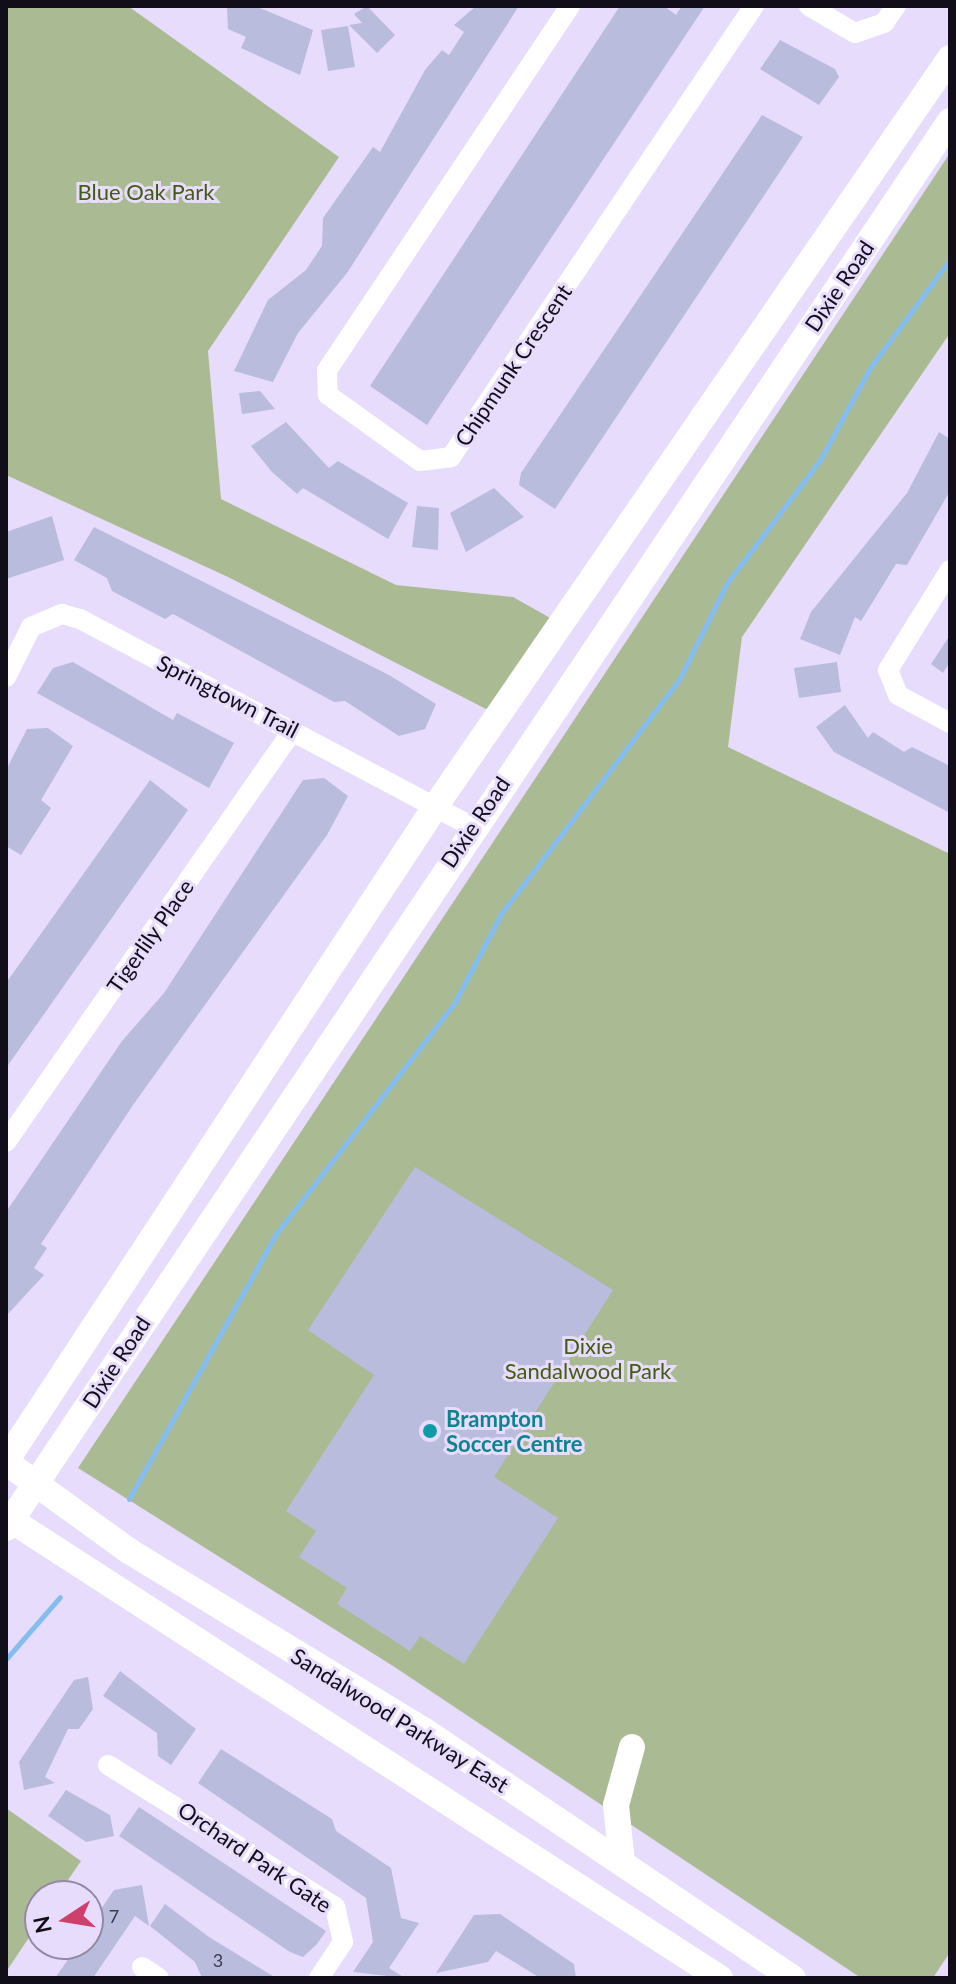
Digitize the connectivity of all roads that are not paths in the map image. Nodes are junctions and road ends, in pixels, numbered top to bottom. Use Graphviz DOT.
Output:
graph roads {
  1 [pos="570,6"];
  2 [pos="754,6"];
  3 [pos="809,6"];
  4 [pos="896,6"];
  5 [pos="950,58"];
  6 [pos="950,121"];
  7 [pos="950,570"];
  8 [pos="6,677"];
  9 [pos="950,723"];
  10 [pos="293,730"];
  11 [pos="437,804"];
  12 [pos="471,826"];
  13 [pos="6,1142"];
  14 [pos="6,1461"];
  15 [pos="35,1484"];
  16 [pos="8,1522"];
  17 [pos="632,1747"];
  18 [pos="108,1765"];
  19 [pos="570,1829"];
  20 [pos="546,1859"];
  21 [pos="622,1863"];
  22 [pos="319,1978"];
  23 [pos="720,1978"];
  24 [pos="793,1978"];
  1 -- 2 [label="street, Chipmunk Crescent"];
  3 -- 4 [label="street"];
  5 -- 11 [label="main road, Dixie Road"];
  6 -- 12 [label="main road, Dixie Road"];
  7 -- 9 [label="street"];
  8 -- 10 [label="street, Springtown Trail"];
  10 -- 11 [label="street, Springtown Trail"];
  10 -- 13 [label="street, Tigerlily Place"];
  11 -- 12 [label="street, Springtown Trail"];
  11 -- 14 [label="main road, Dixie Road"];
  12 -- 15 [label="main road, Dixie Road"];
  14 -- 15 [label="main road, Sandalwood Parkway East"];
  15 -- 16 [label="main road, Dixie Road"];
  15 -- 19 [label="main road, Sandalwood Parkway East"];
  16 -- 20 [label="main road, Sandalwood Parkway East"];
  17 -- 21 [label="main road"];
  18 -- 22 [label="street, Orchard Park Gate"];
  19 -- 20 [label="main road"];
  19 -- 21 [label="main road, Sandalwood Parkway East"];
  20 -- 23 [label="main road, Sandalwood Parkway East"];
  21 -- 24 [label="main road, Sandalwood Parkway East"];
}
